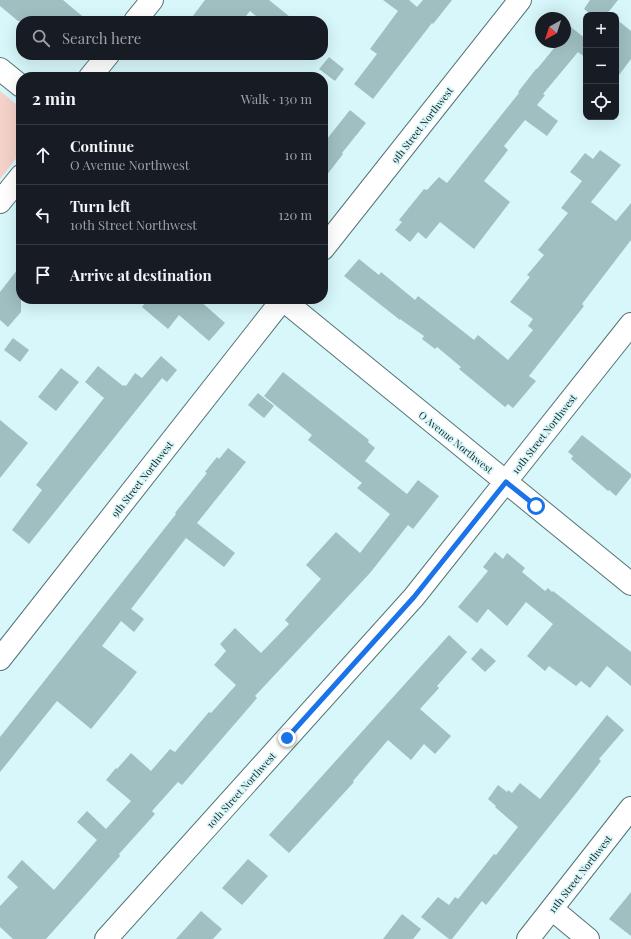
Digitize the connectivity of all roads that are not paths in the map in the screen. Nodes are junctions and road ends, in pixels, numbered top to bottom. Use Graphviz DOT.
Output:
graph roads {
  1 [pos="152,0"];
  2 [pos="520,0"];
  3 [pos="139,16"];
  4 [pos="104,60"];
  5 [pos="0,69"];
  6 [pos="94,72"];
  7 [pos="16,82"];
  8 [pos="16,182"];
  9 [pos="0,202"];
  10 [pos="328,243"];
  11 [pos="279,304"];
  12 [pos="289,304"];
  13 [pos="631,324"];
  14 [pos="506,482"];
  15 [pos="631,584"];
  16 [pos="0,659"];
  17 [pos="631,808"];
  18 [pos="552,909"];
  19 [pos="106,939"];
  20 [pos="528,939"];
  21 [pos="588,939"];
  1 -- 3 [label="street"];
  2 -- 10 [label="street, 9th Street Northwest"];
  4 -- 6 [label="street"];
  5 -- 7 [label="street"];
  8 -- 9 [label="street"];
  11 -- 16 [label="street, 9th Street Northwest"];
  12 -- 14 [label="street, O Avenue Northwest"];
  13 -- 14 [label="street, 10th Street Northwest"];
  14 -- 15 [label="street, O Avenue Northwest"];
  14 -- 19 [label="street, 10th Street Northwest"];
  17 -- 18 [label="street, 11th Street Northwest"];
  18 -- 20 [label="street, 11th Street Northwest"];
  18 -- 21 [label="street"];
}
